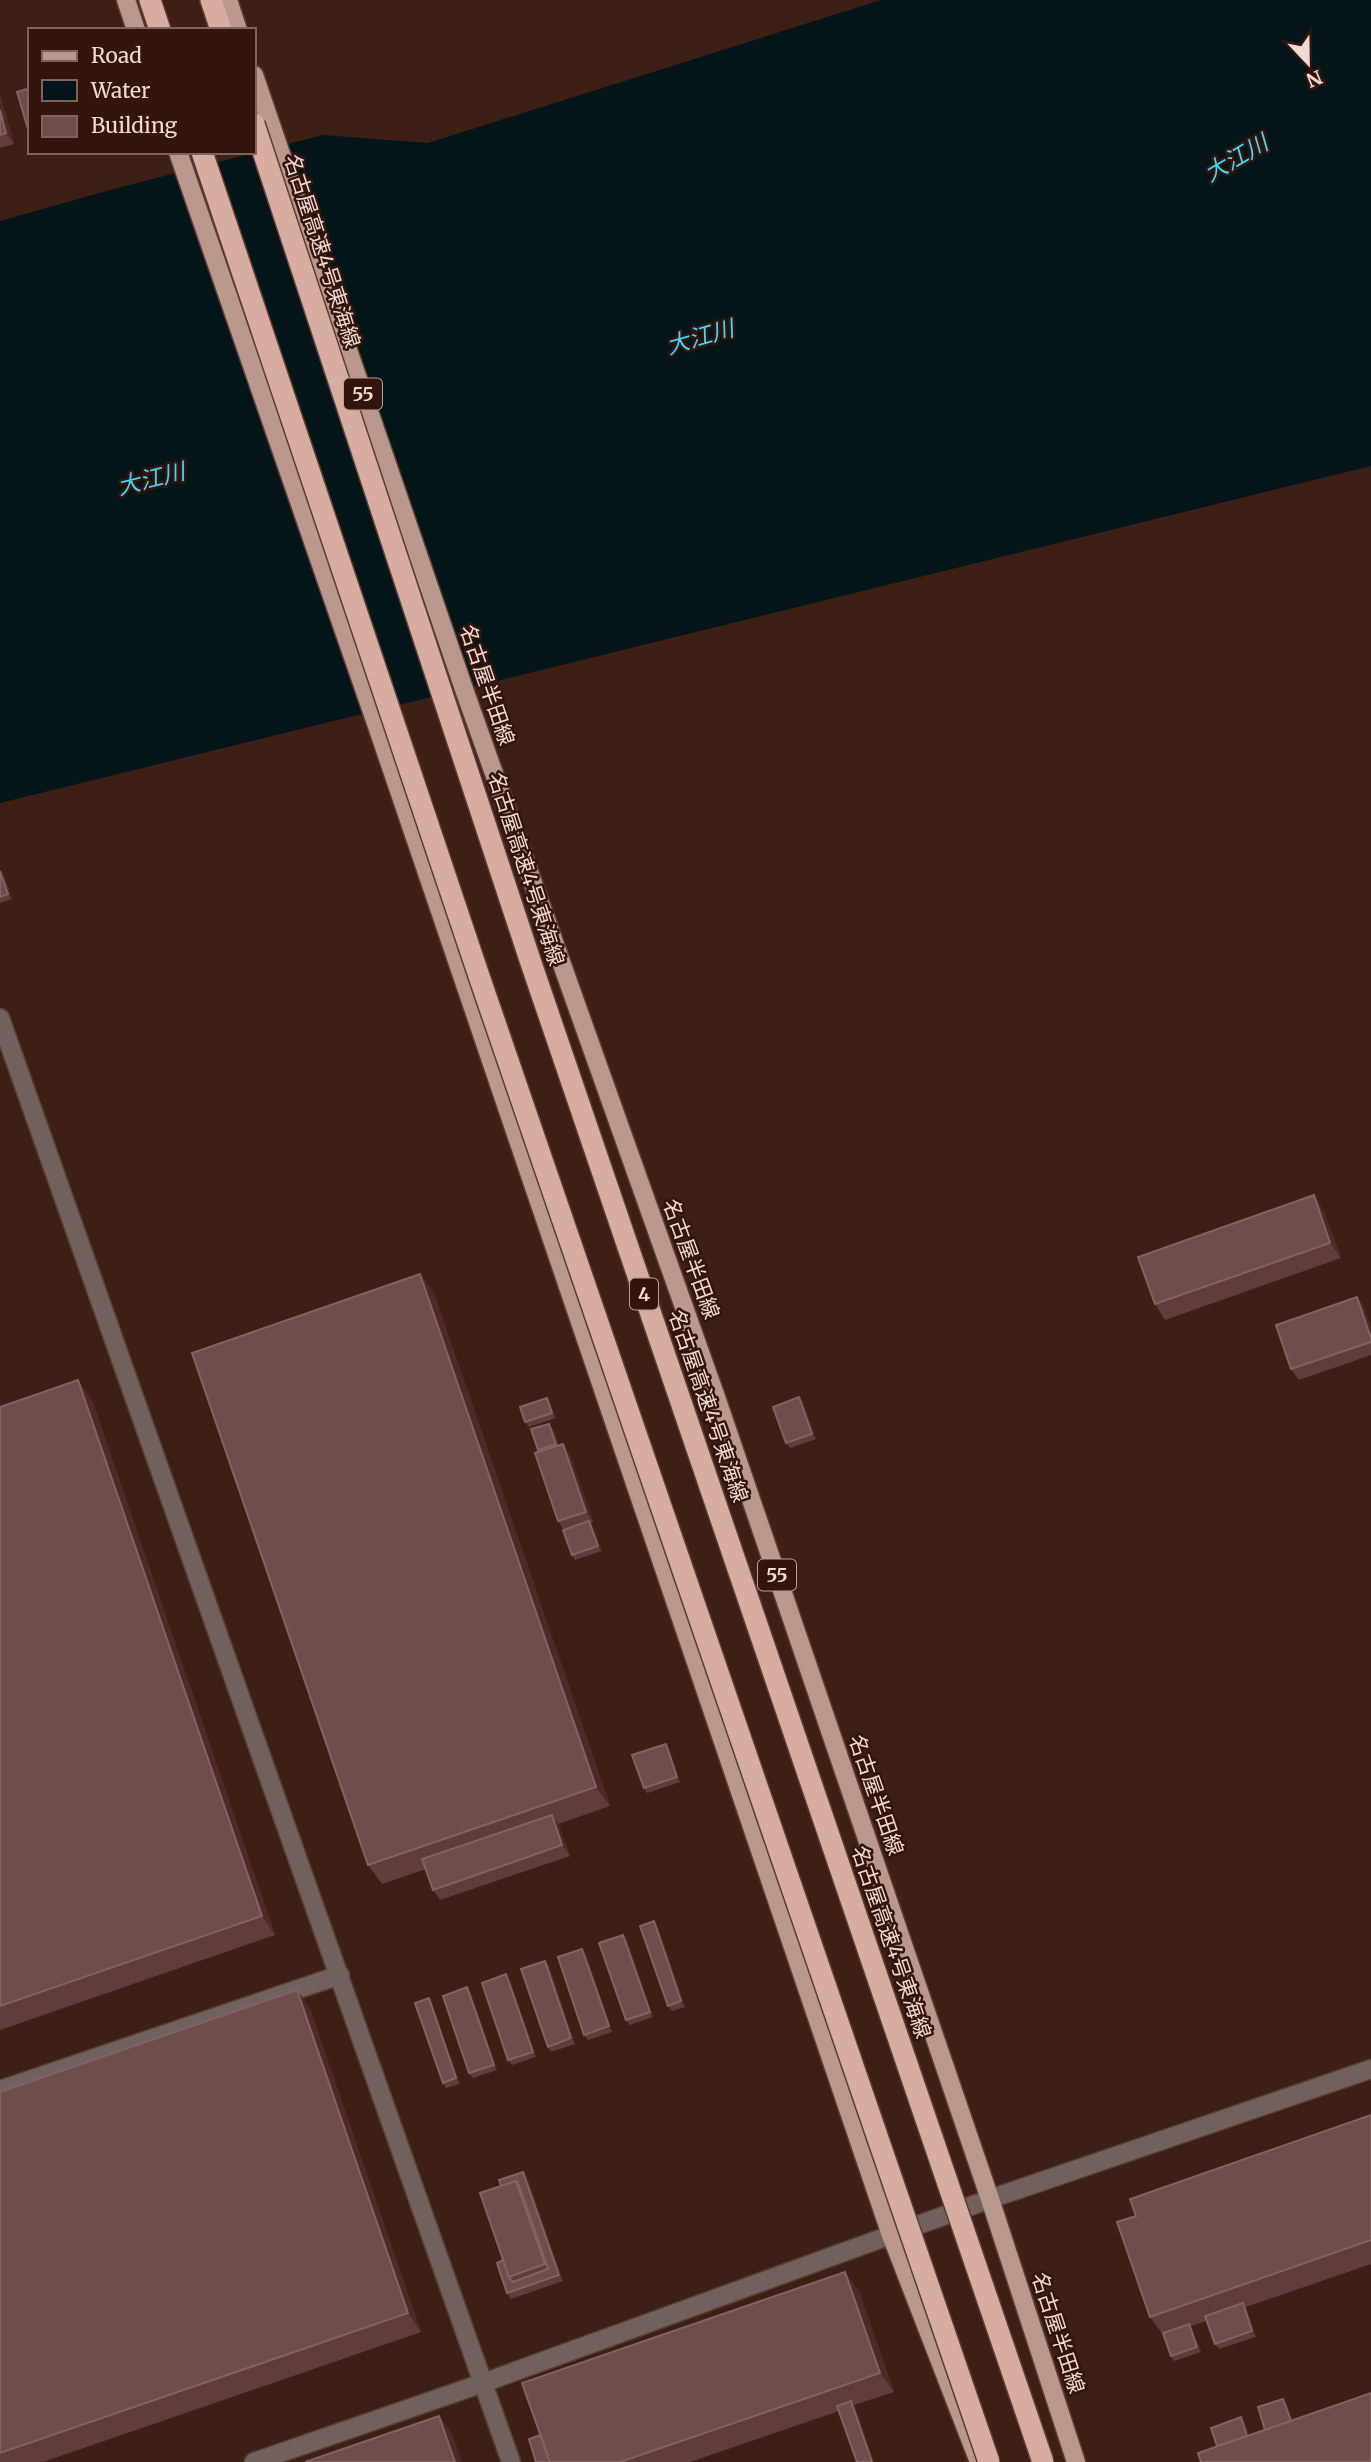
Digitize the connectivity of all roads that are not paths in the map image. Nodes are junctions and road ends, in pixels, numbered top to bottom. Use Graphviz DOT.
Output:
graph roads {
  1 [pos="126,0"];
  2 [pos="150,0"];
  3 [pos="211,0"];
  4 [pos="228,0"];
  5 [pos="135,28"];
  6 [pos="159,28"];
  7 [pos="220,28"];
  8 [pos="237,28"];
  9 [pos="256,81"];
  10 [pos="256,130"];
  11 [pos="179,154"];
  12 [pos="203,154"];
  13 [pos="0,1018"];
  14 [pos="340,1975"];
  15 [pos="1371,2069"];
  16 [pos="0,2090"];
  17 [pos="990,2199"];
  18 [pos="891,2235"];
  19 [pos="483,2383"];
  20 [pos="254,2462"];
  21 [pos="511,2462"];
  22 [pos="979,2462"];
  23 [pos="989,2462"];
  24 [pos="1043,2462"];
  25 [pos="1076,2462"];
  1 -- 5 [label="main road"];
  2 -- 6 [label="highway"];
  3 -- 7 [label="highway"];
  4 -- 8 [label="main road"];
  9 -- 17 [label="main road, 名古屋半田線 / 55"];
  10 -- 24 [label="highway, 名古屋高速4号東海線 / 4, bridge"];
  11 -- 18 [label="main road"];
  12 -- 23 [label="highway, bridge"];
  13 -- 14 [label="lane"];
  14 -- 16 [label="lane"];
  14 -- 19 [label="lane"];
  15 -- 17 [label="lane"];
  17 -- 18 [label="lane"];
  17 -- 25 [label="main road, 名古屋半田線 / 55"];
  18 -- 19 [label="lane"];
  18 -- 22 [label="main road"];
  19 -- 20 [label="lane"];
  19 -- 21 [label="lane"];
}
